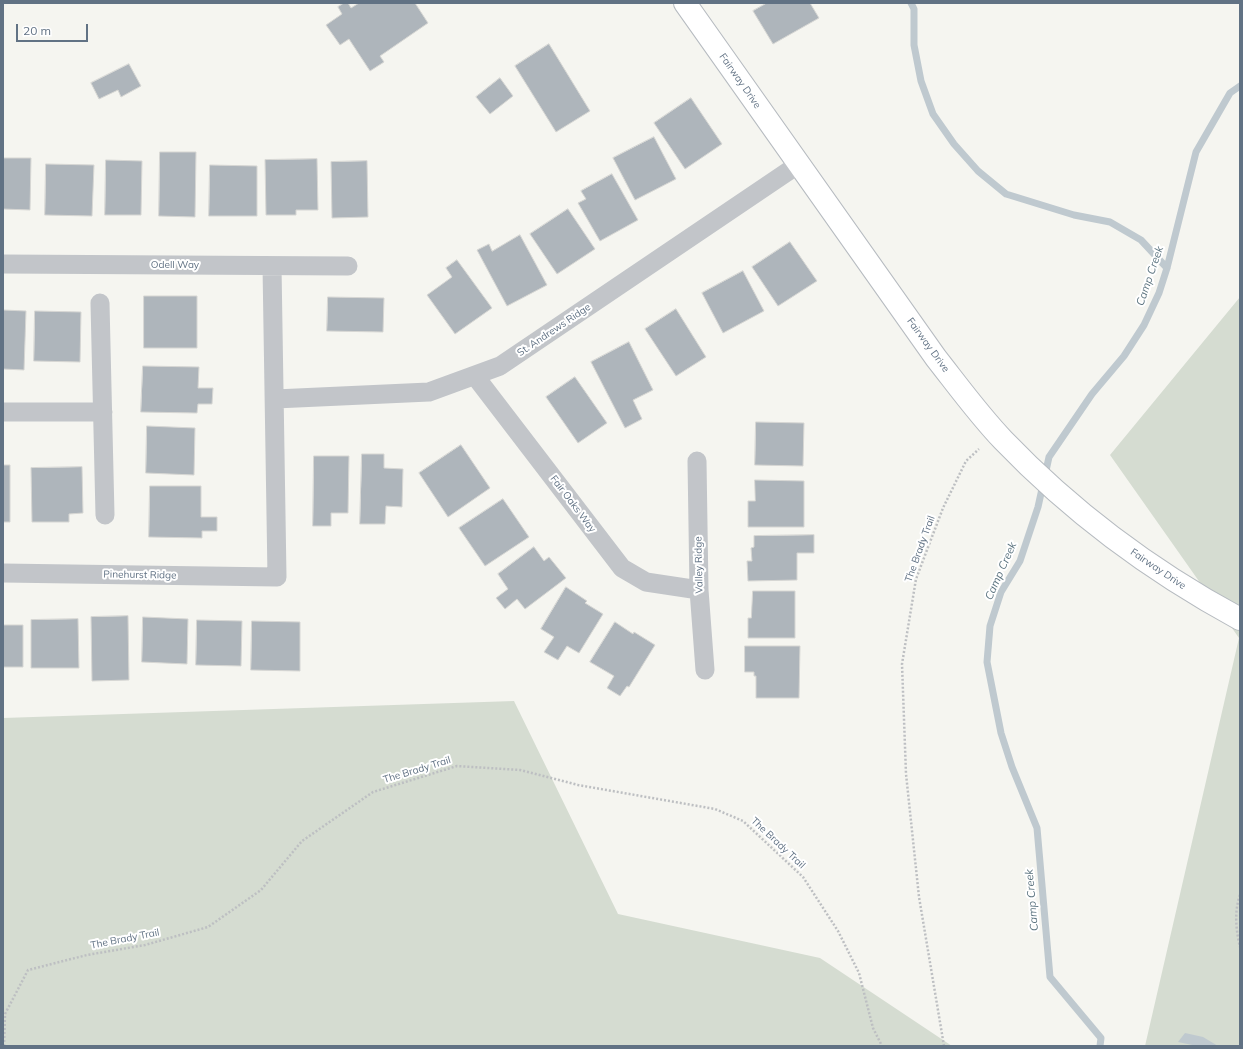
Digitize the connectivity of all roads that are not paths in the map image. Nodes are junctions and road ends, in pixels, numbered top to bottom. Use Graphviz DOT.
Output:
graph roads {
  1 [pos="685,3"];
  2 [pos="799,164"];
  3 [pos="3,264"];
  4 [pos="272,266"];
  5 [pos="348,266"];
  6 [pos="100,303"];
  7 [pos="475,376"];
  8 [pos="275,399"];
  9 [pos="3,412"];
  10 [pos="103,412"];
  11 [pos="697,461"];
  12 [pos="105,514"];
  13 [pos="3,573"];
  14 [pos="699,590"];
  15 [pos="1240,619"];
  16 [pos="705,670"];
  1 -- 2 [label="street, Fairway Drive"];
  2 -- 7 [label="street, St. Andrews Ridge"];
  2 -- 15 [label="street, Fairway Drive"];
  3 -- 4 [label="street, Odell Way"];
  4 -- 5 [label="street, Odell Way"];
  4 -- 8 [label="street"];
  6 -- 10 [label="street"];
  7 -- 8 [label="street, St. Andrews Ridge"];
  7 -- 14 [label="street, Fair Oaks Way"];
  8 -- 13 [label="street, Pinehurst Ridge"];
  9 -- 10 [label="street"];
  10 -- 12 [label="street"];
  11 -- 14 [label="street, Valley Ridge"];
  14 -- 16 [label="street, Valley Ridge"];
}
